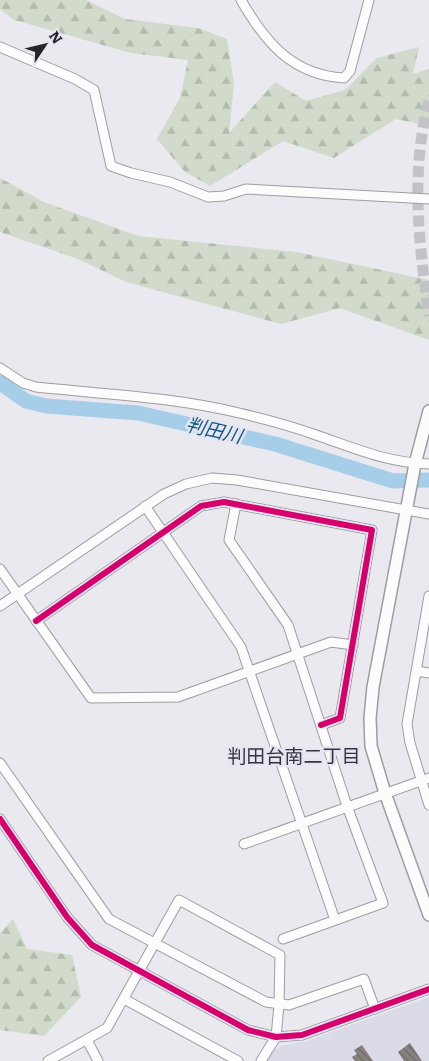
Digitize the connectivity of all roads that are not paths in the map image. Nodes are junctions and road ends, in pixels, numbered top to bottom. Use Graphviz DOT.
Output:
graph roads {
  1 [pos="241,0"];
  2 [pos="370,0"];
  3 [pos="0,47"];
  4 [pos="429,199"];
  5 [pos="0,368"];
  6 [pos="429,411"];
  7 [pos="429,464"];
  8 [pos="415,466"];
  9 [pos="236,504"];
  10 [pos="146,506"];
  11 [pos="406,510"];
  12 [pos="429,514"];
  13 [pos="163,533"];
  14 [pos="0,569"];
  15 [pos="18,593"];
  16 [pos="429,596"];
  17 [pos="0,606"];
  18 [pos="36,621"];
  19 [pos="353,645"];
  20 [pos="298,654"];
  21 [pos="417,671"];
  22 [pos="250,673"];
  23 [pos="429,673"];
  24 [pos="321,725"];
  25 [pos="1,768"];
  26 [pos="425,779"];
  27 [pos="385,793"];
  28 [pos="429,805"];
  29 [pos="347,806"];
  30 [pos="0,820"];
  31 [pos="300,823"];
  32 [pos="244,844"];
  33 [pos="429,915"];
  34 [pos="335,920"];
  35 [pos="283,939"];
  36 [pos="155,942"];
  37 [pos="139,972"];
  38 [pos="429,989"];
  39 [pos="124,999"];
  40 [pos="279,1005"];
  41 [pos="375,1008"];
  42 [pos="276,1037"];
  43 [pos="86,1040"];
  44 [pos="48,1061"];
  45 [pos="98,1061"];
  46 [pos="238,1061"];
  47 [pos="260,1061"];
  1 -- 2 [label="street"];
  3 -- 4 [label="street"];
  5 -- 8 [label="street"];
  6 -- 8 [label="street"];
  7 -- 8 [label="street"];
  8 -- 11 [label="street"];
  9 -- 13 [label="street"];
  9 -- 19 [label="street"];
  9 -- 20 [label="street"];
  10 -- 11 [label="street"];
  10 -- 13 [label="street"];
  10 -- 15 [label="street"];
  11 -- 12 [label="street"];
  11 -- 27 [label="street"];
  13 -- 18 [label="street"];
  13 -- 22 [label="street"];
  14 -- 15 [label="street"];
  15 -- 17 [label="street"];
  15 -- 18 [label="street"];
  16 -- 21 [label="street"];
  18 -- 22 [label="street"];
  19 -- 20 [label="street"];
  19 -- 24 [label="street"];
  20 -- 22 [label="street"];
  20 -- 24 [label="street"];
  21 -- 23 [label="street"];
  21 -- 26 [label="street"];
  22 -- 31 [label="street"];
  24 -- 29 [label="street"];
  25 -- 36 [label="street"];
  26 -- 27 [label="street"];
  26 -- 28 [label="street"];
  27 -- 29 [label="street"];
  27 -- 33 [label="street"];
  29 -- 31 [label="street"];
  29 -- 34 [label="street"];
  30 -- 37 [label="street"];
  31 -- 32 [label="street"];
  31 -- 34 [label="street"];
  34 -- 35 [label="street"];
  36 -- 37 [label="street"];
  36 -- 40 [label="street"];
  36 -- 40 [label="street"];
  37 -- 39 [label="street"];
  37 -- 42 [label="street"];
  38 -- 41 [label="street"];
  39 -- 43 [label="street"];
  39 -- 46 [label="street"];
  40 -- 41 [label="street"];
  40 -- 42 [label="street"];
  41 -- 42 [label="street"];
  42 -- 47 [label="street"];
  43 -- 44 [label="street"];
  43 -- 45 [label="street"];
}
